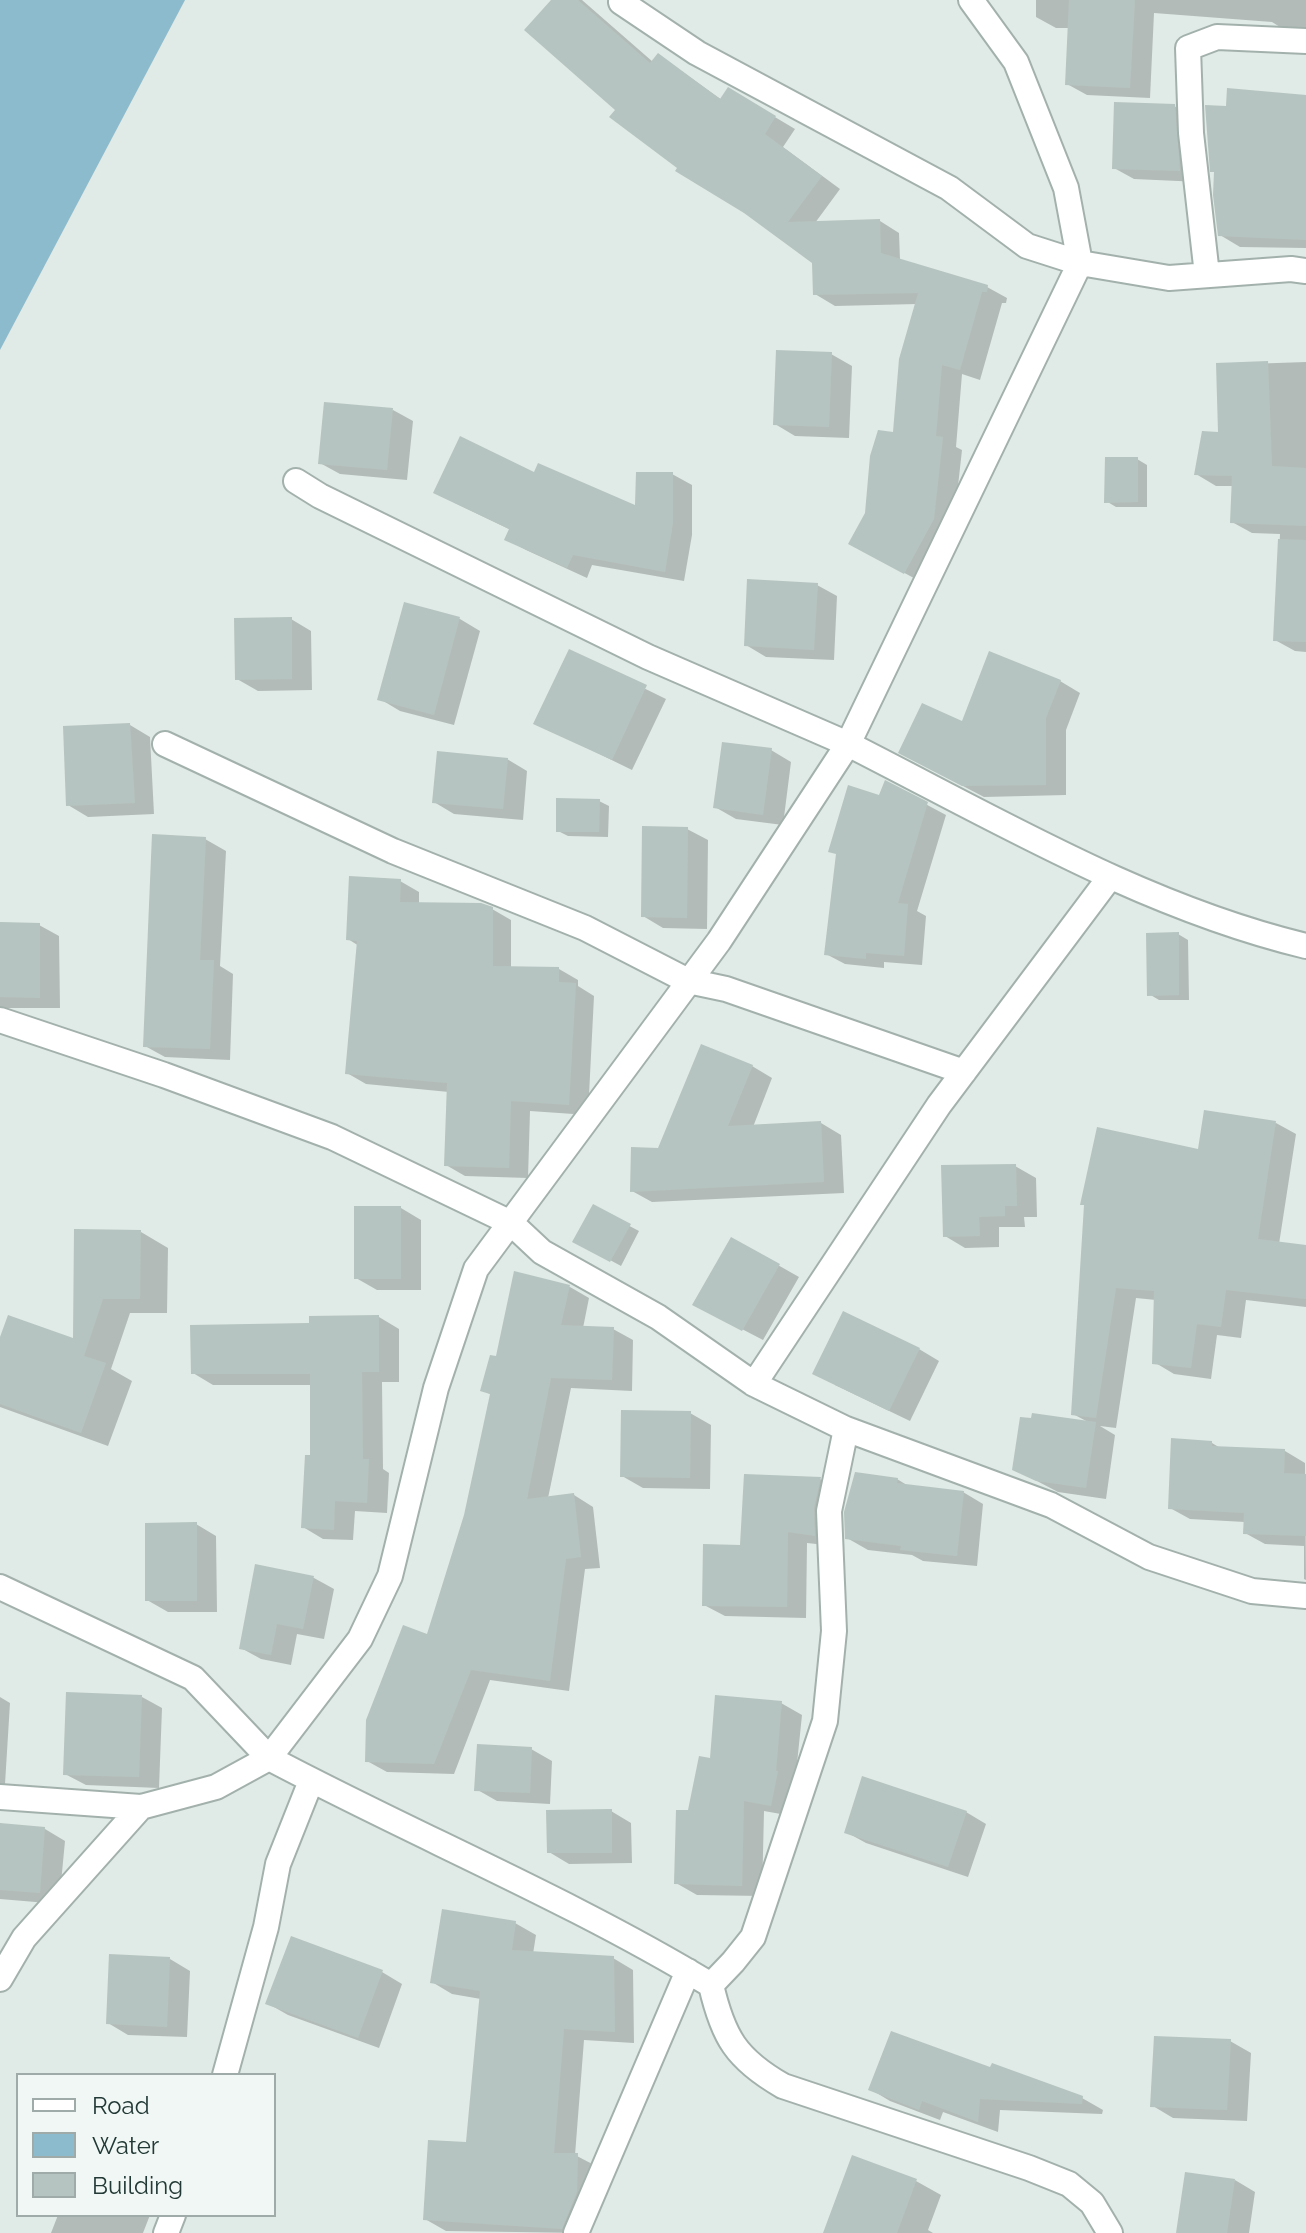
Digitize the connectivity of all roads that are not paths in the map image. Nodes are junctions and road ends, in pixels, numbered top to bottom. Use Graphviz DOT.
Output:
graph roads {
  1 [pos="971,0"];
  2 [pos="621,2"];
  3 [pos="1306,41"];
  4 [pos="1080,263"];
  5 [pos="1306,271"];
  6 [pos="1207,275"];
  7 [pos="296,481"];
  8 [pos="165,744"];
  9 [pos="848,744"];
  10 [pos="1110,877"];
  11 [pos="1306,946"];
  12 [pos="688,981"];
  13 [pos="0,1020"];
  14 [pos="964,1072"];
  15 [pos="511,1223"];
  16 [pos="754,1384"];
  17 [pos="846,1429"];
  18 [pos="0,1587"];
  19 [pos="1306,1596"];
  20 [pos="269,1758"];
  21 [pos="311,1781"];
  22 [pos="0,1797"];
  23 [pos="141,1807"];
  24 [pos="688,1971"];
  25 [pos="0,1979"];
  26 [pos="711,1985"];
  27 [pos="226,2073"];
  28 [pos="576,2233"];
  29 [pos="1110,2233"];
  1 -- 4 [label="street"];
  2 -- 4 [label="street"];
  3 -- 6 [label="street"];
  4 -- 6 [label="street"];
  4 -- 9 [label="street"];
  5 -- 6 [label="street"];
  7 -- 9 [label="street"];
  8 -- 12 [label="street"];
  9 -- 10 [label="street"];
  9 -- 12 [label="street"];
  10 -- 11 [label="street"];
  10 -- 14 [label="street"];
  12 -- 14 [label="street"];
  12 -- 15 [label="street"];
  13 -- 15 [label="street"];
  14 -- 16 [label="street"];
  15 -- 16 [label="street"];
  15 -- 20 [label="street"];
  16 -- 17 [label="street"];
  17 -- 19 [label="street"];
  17 -- 26 [label="street"];
  18 -- 20 [label="street"];
  20 -- 21 [label="street"];
  20 -- 23 [label="street"];
  21 -- 24 [label="street"];
  21 -- 27 [label="street"];
  22 -- 23 [label="street"];
  23 -- 25 [label="street"];
  24 -- 26 [label="street"];
  24 -- 28 [label="street"];
  26 -- 29 [label="street"];
}
